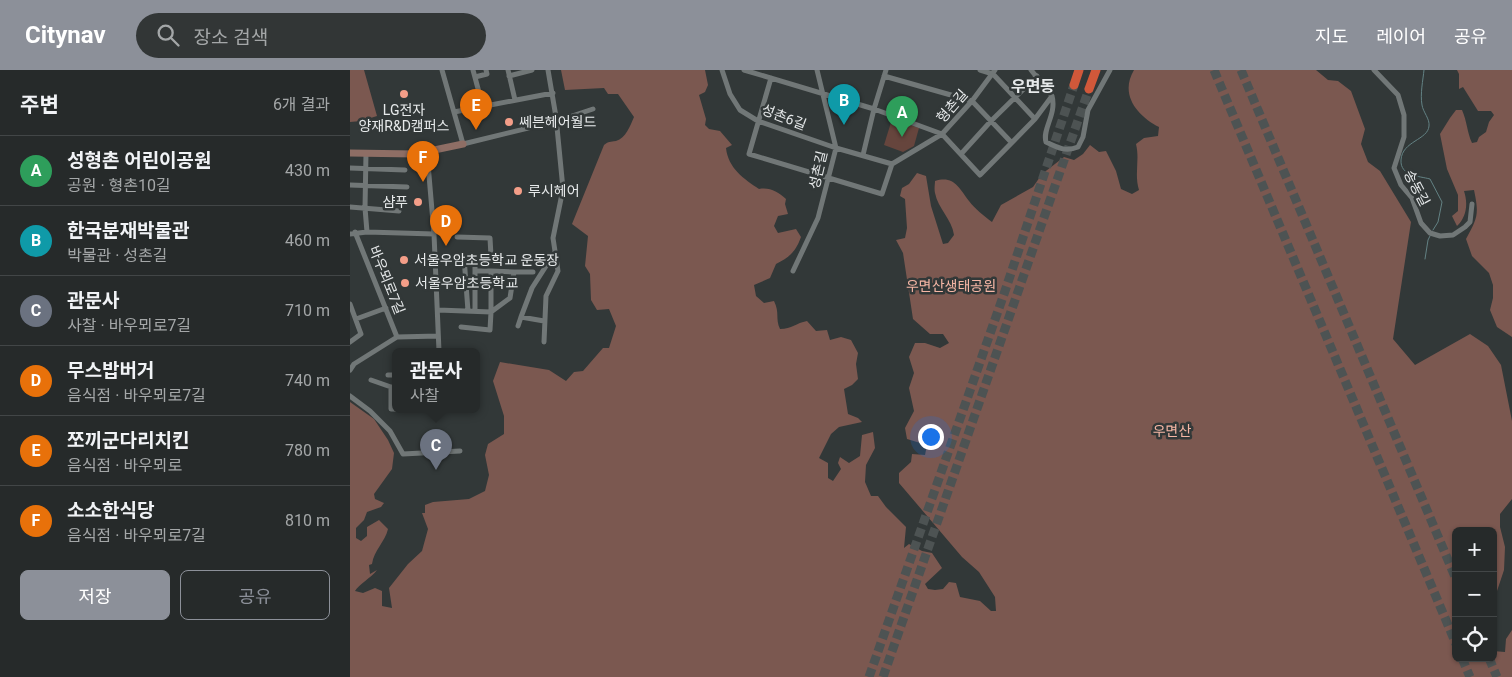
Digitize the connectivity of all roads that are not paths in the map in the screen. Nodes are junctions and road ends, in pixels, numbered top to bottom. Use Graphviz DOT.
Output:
graph roads {
  1 [pos="442,70"];
  2 [pos="473,70"];
  3 [pos="486,70"];
  4 [pos="532,70"];
  5 [pos="548,70"];
  6 [pos="722,70"];
  7 [pos="744,70"];
  8 [pos="817,70"];
  9 [pos="980,70"];
  10 [pos="1031,70"];
  11 [pos="1080,70"];
  12 [pos="1096,70"];
  13 [pos="1110,70"];
  14 [pos="1374,70"];
  15 [pos="994,72"];
  16 [pos="509,73"];
  17 [pos="885,73"];
  18 [pos="1037,76"];
  19 [pos="475,77"];
  20 [pos="771,78"];
  21 [pos="1074,85"];
  22 [pos="1089,89"];
  23 [pos="553,93"];
  24 [pos="823,93"];
  25 [pos="1052,96"];
  26 [pos="1015,98"];
  27 [pos="515,100"];
  28 [pos="972,101"];
  29 [pos="483,107"];
  30 [pos="593,109"];
  31 [pos="874,109"];
  32 [pos="454,112"];
  33 [pos="1034,119"];
  34 [pos="557,121"];
  35 [pos="758,121"];
  36 [pos="991,121"];
  37 [pos="942,134"];
  38 [pos="1012,142"];
  39 [pos="463,144"];
  40 [pos="836,148"];
  41 [pos="427,152"];
  42 [pos="350,153"];
  43 [pos="366,154"];
  44 [pos="961,154"];
  45 [pos="863,156"];
  46 [pos="892,164"];
  47 [pos="350,168"];
  48 [pos="366,169"];
  49 [pos="405,170"];
  50 [pos="828,178"];
  51 [pos="350,185"];
  52 [pos="365,186"];
  53 [pos="407,187"];
  54 [pos="1472,204"];
  55 [pos="350,207"];
  56 [pos="365,208"];
  57 [pos="399,211"];
  58 [pos="367,232"];
  59 [pos="353,233"];
  60 [pos="434,234"];
  61 [pos="456,237"];
  62 [pos="555,252"];
  63 [pos="434,257"];
  64 [pos="464,257"];
  65 [pos="475,257"];
  66 [pos="475,271"];
  67 [pos="491,271"];
  68 [pos="793,271"];
  69 [pos="514,272"];
  70 [pos="533,272"];
  71 [pos="350,304"];
  72 [pos="386,308"];
  73 [pos="438,310"];
  74 [pos="468,311"];
  75 [pos="475,312"];
  76 [pos="491,312"];
  77 [pos="521,317"];
  78 [pos="356,319"];
  79 [pos="544,321"];
  80 [pos="518,326"];
  81 [pos="461,327"];
  82 [pos="397,336"];
  83 [pos="438,336"];
  84 [pos="350,342"];
  85 [pos="544,342"];
  86 [pos="439,348"];
  87 [pos="350,358"];
  88 [pos="354,364"];
  89 [pos="350,370"];
  90 [pos="388,375"];
  91 [pos="392,375"];
  92 [pos="371,380"];
  93 [pos="392,386"];
  94 [pos="350,396"];
  95 [pos="460,451"];
  1 -- 32 [label="street"];
  2 -- 19 [label="street"];
  3 -- 19 [label="street"];
  4 -- 16 [label="street"];
  5 -- 23 [label="street"];
  6 -- 35 [label="street, 성촌6길"];
  7 -- 20 [label="street"];
  8 -- 24 [label="street, 성촌길"];
  9 -- 15 [label="street"];
  10 -- 18 [label="street"];
  11 -- 21 [label="highway"];
  12 -- 22 [label="highway"];
  13 -- 25 [label="street"];
  14 -- 54 [label="street, 송동길"];
  15 -- 26 [label="street"];
  15 -- 28 [label="street, 형촌길"];
  16 -- 27 [label="street"];
  17 -- 28 [label="street"];
  17 -- 31 [label="street"];
  18 -- 25 [label="street"];
  18 -- 26 [label="street"];
  19 -- 29 [label="street"];
  20 -- 24 [label="street"];
  20 -- 35 [label="street"];
  23 -- 27 [label="street"];
  23 -- 34 [label="street"];
  24 -- 31 [label="street"];
  24 -- 40 [label="street, 성촌길"];
  25 -- 33 [label="street"];
  26 -- 33 [label="street"];
  26 -- 36 [label="street"];
  27 -- 29 [label="street"];
  28 -- 36 [label="street"];
  28 -- 37 [label="street, 형촌길"];
  29 -- 32 [label="street"];
  30 -- 34 [label="street"];
  31 -- 37 [label="street"];
  31 -- 45 [label="street"];
  32 -- 39 [label="street"];
  33 -- 38 [label="street"];
  34 -- 39 [label="street"];
  34 -- 62 [label="street"];
  35 -- 40 [label="street, 성촌6길"];
  35 -- 50 [label="street"];
  36 -- 38 [label="street"];
  36 -- 44 [label="street"];
  37 -- 44 [label="street"];
  37 -- 46 [label="street, 형촌길"];
  38 -- 44 [label="street"];
  39 -- 41 [label="street"];
  40 -- 45 [label="street"];
  40 -- 50 [label="street, 성촌길"];
  41 -- 43 [label="street"];
  41 -- 60 [label="street"];
  42 -- 43 [label="street"];
  43 -- 48 [label="street"];
  45 -- 46 [label="street"];
  46 -- 50 [label="street"];
  47 -- 48 [label="street"];
  48 -- 49 [label="street"];
  48 -- 52 [label="street"];
  50 -- 68 [label="street, 성촌길"];
  51 -- 52 [label="street"];
  52 -- 53 [label="street"];
  52 -- 56 [label="street"];
  55 -- 56 [label="street"];
  56 -- 57 [label="street"];
  56 -- 58 [label="street"];
  58 -- 59 [label="street, 바우뫼로7길"];
  58 -- 60 [label="street, 바우뫼로7길"];
  59 -- 72 [label="street, 바우뫼로7길"];
  60 -- 63 [label="street"];
  61 -- 65 [label="street"];
  62 -- 77 [label="street"];
  62 -- 79 [label="street"];
  63 -- 64 [label="street"];
  63 -- 73 [label="street"];
  64 -- 65 [label="street"];
  64 -- 74 [label="street"];
  65 -- 66 [label="street"];
  66 -- 67 [label="street"];
  66 -- 75 [label="street"];
  67 -- 69 [label="street"];
  67 -- 76 [label="street"];
  69 -- 70 [label="street"];
  69 -- 76 [label="street"];
  71 -- 78 [label="street"];
  72 -- 78 [label="street"];
  72 -- 82 [label="street, 바우뫼로7길"];
  73 -- 74 [label="street"];
  73 -- 83 [label="street"];
  74 -- 75 [label="street"];
  75 -- 76 [label="street"];
  76 -- 81 [label="street"];
  77 -- 79 [label="street"];
  77 -- 80 [label="street"];
  78 -- 84 [label="street"];
  79 -- 85 [label="street"];
  82 -- 83 [label="street, 바우뫼로7길"];
  82 -- 88 [label="street, 바우뫼로7길"];
  83 -- 86 [label="street"];
  87 -- 88 [label="street"];
  88 -- 89 [label="street, 바우뫼로7길"];
  90 -- 91 [label="street"];
  92 -- 93 [label="street"];
  94 -- 95 [label="street"];
}
